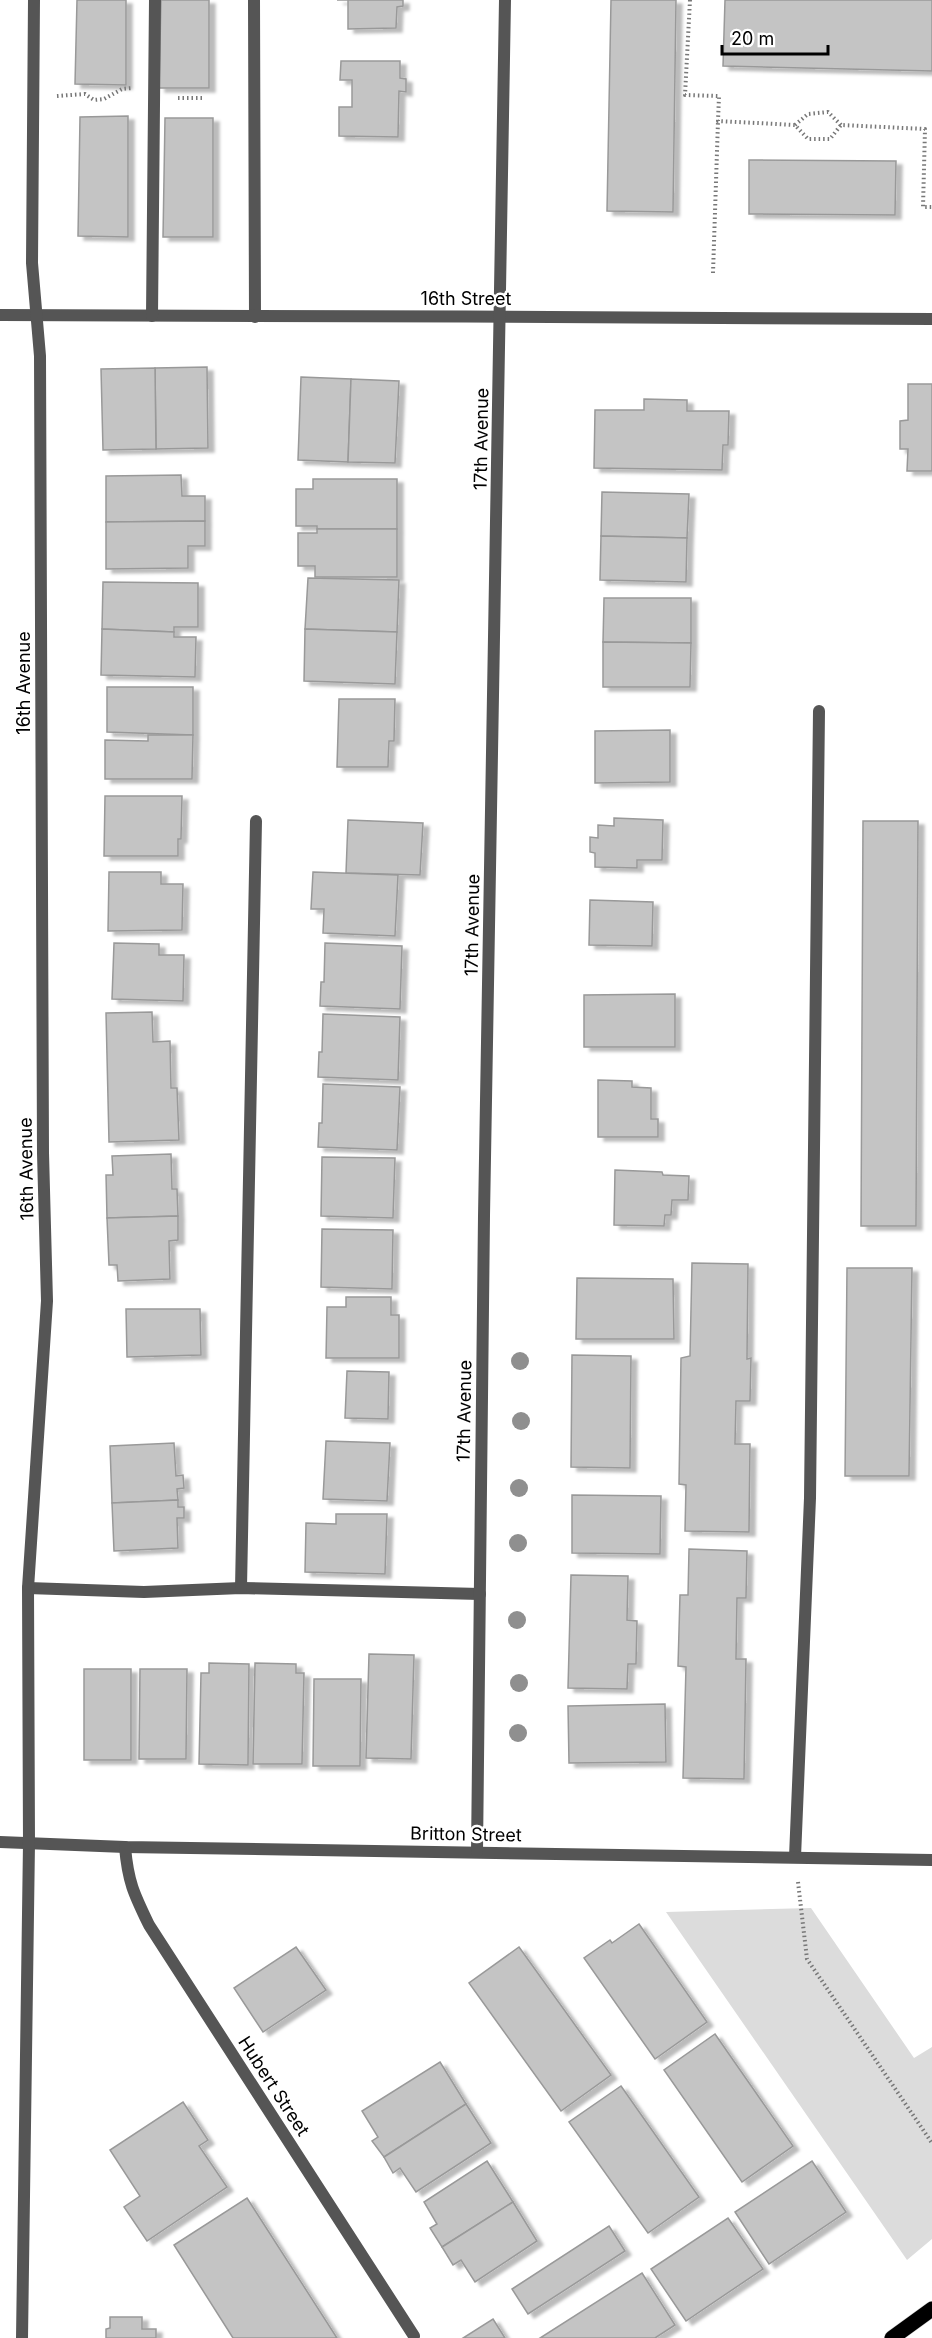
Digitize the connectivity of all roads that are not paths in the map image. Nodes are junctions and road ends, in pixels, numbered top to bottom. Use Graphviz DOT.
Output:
graph roads {
  1 [pos="34,0"];
  2 [pos="155,0"];
  3 [pos="254,0"];
  4 [pos="505,0"];
  5 [pos="0,315"];
  6 [pos="36,315"];
  7 [pos="500,315"];
  8 [pos="152,316"];
  9 [pos="255,317"];
  10 [pos="932,318"];
  11 [pos="819,711"];
  12 [pos="256,821"];
  13 [pos="28,1588"];
  14 [pos="241,1588"];
  15 [pos="480,1594"];
  16 [pos="0,1842"];
  17 [pos="29,1843"];
  18 [pos="124,1847"];
  19 [pos="477,1852"];
  20 [pos="795,1857"];
  21 [pos="932,1860"];
  22 [pos="932,2309"];
  23 [pos="414,2336"];
  24 [pos="22,2338"];
  25 [pos="892,2338"];
  1 -- 6 [label="street, 16th Avenue"];
  2 -- 8 [label="street"];
  3 -- 9 [label="street"];
  4 -- 7 [label="street, 17th Avenue"];
  5 -- 6 [label="street, 16th Street"];
  6 -- 8 [label="street, 16th Street"];
  6 -- 13 [label="street, 16th Avenue"];
  7 -- 9 [label="street, 16th Street"];
  7 -- 10 [label="street, 16th Street"];
  7 -- 15 [label="street, 17th Avenue"];
  8 -- 9 [label="street, 16th Street"];
  11 -- 20 [label="street"];
  12 -- 14 [label="street"];
  13 -- 14 [label="street"];
  13 -- 17 [label="street, 16th Avenue"];
  14 -- 15 [label="street"];
  15 -- 19 [label="street, 17th Avenue"];
  16 -- 17 [label="street, Britton Street"];
  17 -- 18 [label="street, Britton Street"];
  17 -- 24 [label="street, 16th Avenue"];
  18 -- 19 [label="street, Britton Street"];
  18 -- 23 [label="street, Hubert Street"];
  19 -- 20 [label="street, Britton Street"];
  20 -- 21 [label="street, Britton Street"];
  22 -- 25 [label="main road"];
}
